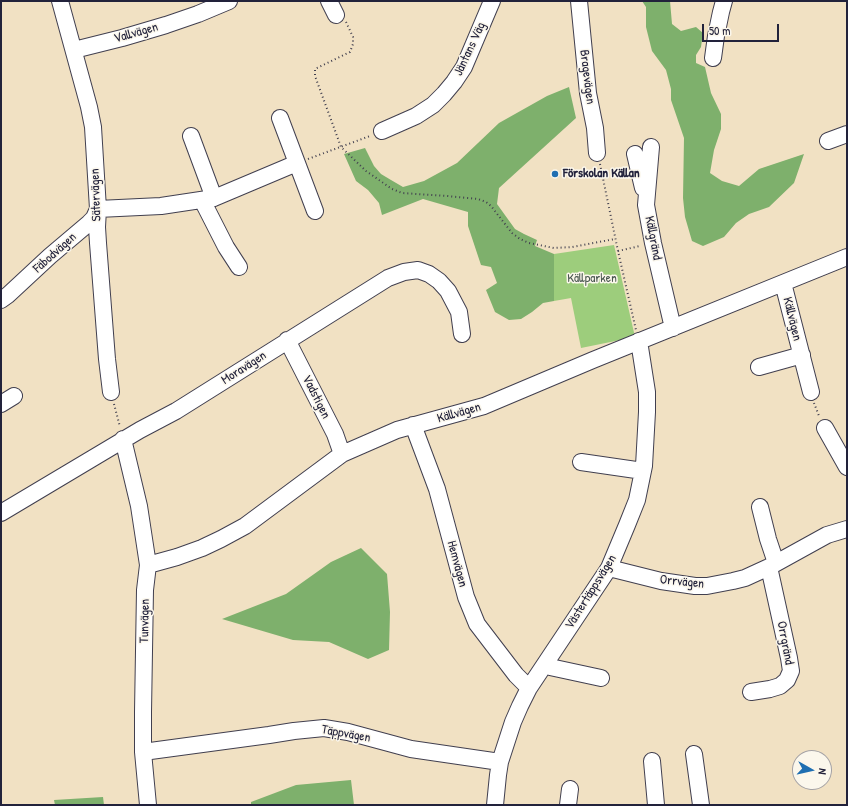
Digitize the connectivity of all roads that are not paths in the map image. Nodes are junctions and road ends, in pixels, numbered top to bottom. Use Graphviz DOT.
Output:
graph roads {
  1 [pos="60,1"];
  2 [pos="229,1"];
  3 [pos="329,1"];
  4 [pos="492,1"];
  5 [pos="579,1"];
  6 [pos="724,1"];
  7 [pos="195,8"];
  8 [pos="340,18"];
  9 [pos="74,50"];
  10 [pos="712,58"];
  11 [pos="280,118"];
  12 [pos="382,131"];
  13 [pos="847,134"];
  14 [pos="191,136"];
  15 [pos="828,141"];
  16 [pos="651,147"];
  17 [pos="597,153"];
  18 [pos="635,154"];
  19 [pos="297,163"];
  20 [pos="208,199"];
  21 [pos="646,205"];
  22 [pos="98,209"];
  23 [pos="315,211"];
  24 [pos="847,257"];
  25 [pos="238,267"];
  26 [pos="783,283"];
  27 [pos="1,300"];
  28 [pos="673,328"];
  29 [pos="462,334"];
  30 [pos="287,340"];
  31 [pos="639,341"];
  32 [pos="802,355"];
  33 [pos="759,367"];
  34 [pos="110,392"];
  35 [pos="811,392"];
  36 [pos="413,425"];
  37 [pos="825,428"];
  38 [pos="123,439"];
  39 [pos="342,454"];
  40 [pos="581,462"];
  41 [pos="847,467"];
  42 [pos="643,471"];
  43 [pos="760,507"];
  44 [pos="1,513"];
  45 [pos="847,529"];
  46 [pos="148,565"];
  47 [pos="773,565"];
  48 [pos="609,568"];
  49 [pos="545,664"];
  50 [pos="601,678"];
  51 [pos="529,688"];
  52 [pos="750,692"];
  53 [pos="143,752"];
  54 [pos="694,754"];
  55 [pos="652,761"];
  56 [pos="500,762"];
  57 [pos="570,789"];
  58 [pos="148,805"];
  59 [pos="495,805"];
  60 [pos="568,805"];
  61 [pos="656,805"];
  62 [pos="701,805"];
  1 -- 9 [label="street, Sätervägen"];
  2 -- 7 [label="street, Vallvägen"];
  3 -- 8 [label="street"];
  4 -- 12 [label="street, Jäntans Väg"];
  5 -- 17 [label="street, Bragevägen"];
  6 -- 10 [label="street"];
  7 -- 9 [label="street, Vallvägen"];
  9 -- 22 [label="street, Sätervägen"];
  11 -- 19 [label="street"];
  13 -- 15 [label="street"];
  14 -- 20 [label="street"];
  16 -- 21 [label="street, Källgränd"];
  18 -- 21 [label="street"];
  19 -- 20 [label="street"];
  19 -- 23 [label="street"];
  20 -- 22 [label="street"];
  20 -- 25 [label="street"];
  21 -- 28 [label="street, Källgränd"];
  22 -- 27 [label="street, Fäbodvägen"];
  22 -- 34 [label="street, Sätervägen"];
  24 -- 26 [label="street, Källvägen"];
  26 -- 28 [label="street, Källvägen"];
  26 -- 32 [label="street, Källvägen"];
  28 -- 31 [label="street, Källvägen"];
  29 -- 30 [label="street, Moravägen"];
  30 -- 38 [label="street, Moravägen"];
  30 -- 39 [label="street, Vadstigen"];
  31 -- 36 [label="street, Källvägen"];
  31 -- 42 [label="street, Västertäppsvägen"];
  32 -- 33 [label="street, Källvägen"];
  32 -- 35 [label="street, Källvägen"];
  36 -- 39 [label="street, Källvägen"];
  36 -- 51 [label="street, Hemvägen"];
  37 -- 41 [label="street"];
  38 -- 44 [label="street, Moravägen"];
  38 -- 46 [label="street, Tunvägen"];
  39 -- 46 [label="street, Källvägen"];
  40 -- 42 [label="street"];
  42 -- 48 [label="street, Västertäppsvägen"];
  43 -- 47 [label="street"];
  45 -- 47 [label="street, Orrvägen"];
  46 -- 53 [label="street, Tunvägen"];
  47 -- 48 [label="street, Orrvägen"];
  47 -- 52 [label="street, Orrgränd"];
  48 -- 49 [label="street, Västertäppsvägen"];
  49 -- 50 [label="street"];
  49 -- 51 [label="street, Västertäppsvägen"];
  51 -- 56 [label="street, Västertäppsvägen"];
  53 -- 56 [label="street, Täppvägen"];
  53 -- 58 [label="street, Tunvägen"];
  54 -- 62 [label="street"];
  55 -- 61 [label="street"];
  56 -- 59 [label="street, Västertäppsvägen"];
  57 -- 60 [label="street"];
}
